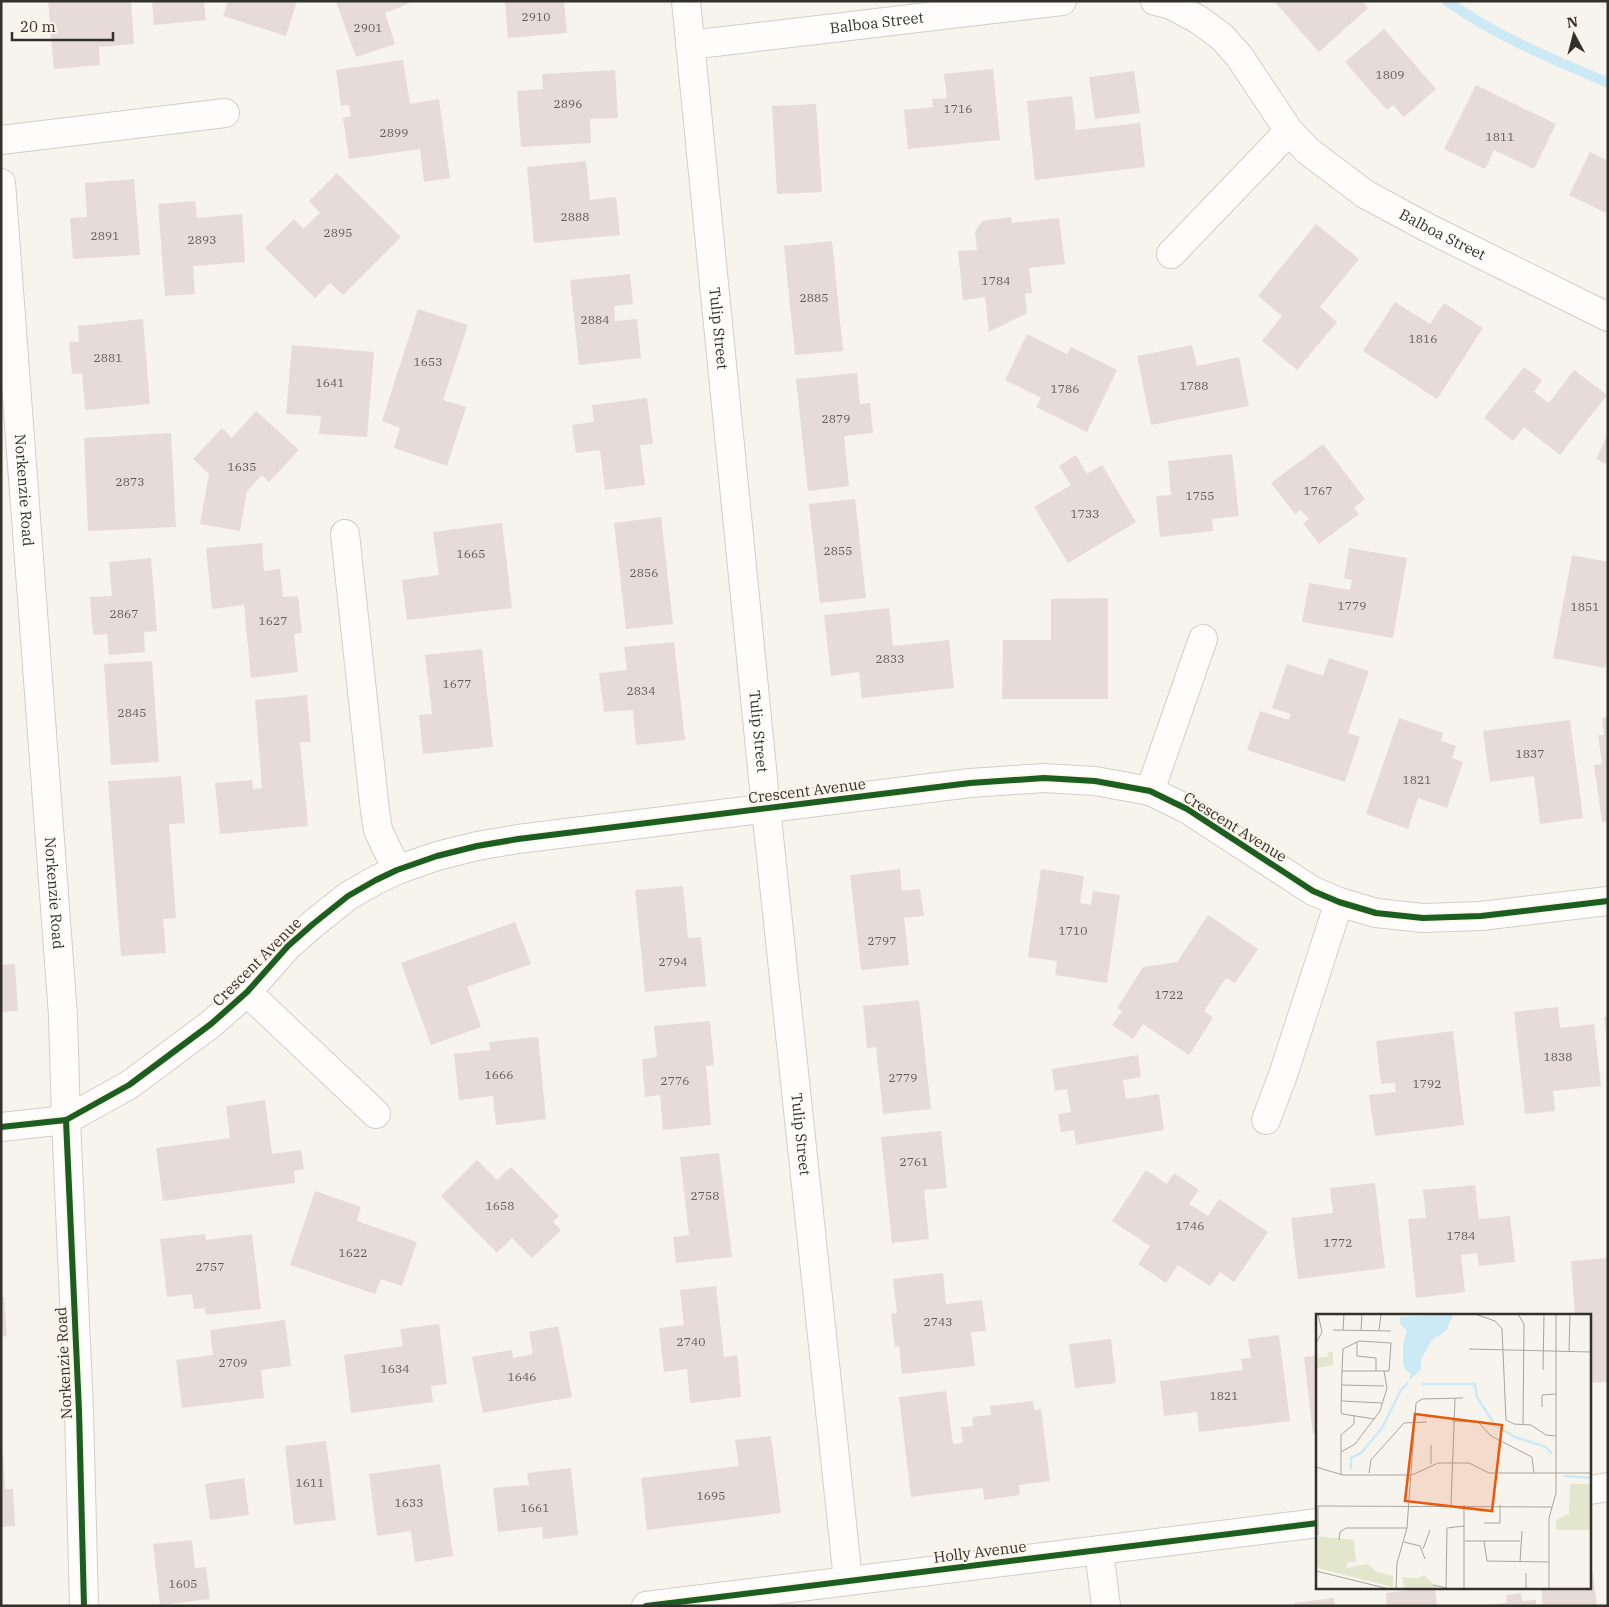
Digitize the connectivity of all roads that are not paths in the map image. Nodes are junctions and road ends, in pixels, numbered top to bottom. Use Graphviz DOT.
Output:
graph roads {
  1 [pos="686,1"];
  2 [pos="1062,1"];
  3 [pos="1155,1"];
  4 [pos="690,45"];
  5 [pos="225,113"];
  6 [pos="1290,131"];
  7 [pos="1,140"];
  8 [pos="1,183"];
  9 [pos="1171,254"];
  10 [pos="1608,317"];
  11 [pos="345,534"];
  12 [pos="1203,639"];
  13 [pos="1150,790"];
  14 [pos="766,809"];
  15 [pos="397,870"];
  16 [pos="1608,901"];
  17 [pos="1339,902"];
  18 [pos="247,992"];
  19 [pos="376,1114"];
  20 [pos="66,1120"];
  21 [pos="1266,1120"];
  22 [pos="1,1127"];
  23 [pos="1608,1487"];
  24 [pos="1592,1490"];
  25 [pos="1316,1524"];
  26 [pos="1099,1551"];
  27 [pos="848,1580"];
  28 [pos="84,1606"];
  29 [pos="646,1606"];
  30 [pos="1106,1606"];
  1 -- 4 [label="street, Tulip Street"];
  2 -- 4 [label="street, Balboa Street"];
  3 -- 6 [label="street, Balboa Street"];
  4 -- 14 [label="street, Tulip Street"];
  5 -- 7 [label="street"];
  6 -- 9 [label="street"];
  6 -- 10 [label="street, Balboa Street"];
  8 -- 20 [label="street, Norkenzie Road"];
  11 -- 15 [label="street"];
  12 -- 13 [label="street"];
  13 -- 14 [label="street, Crescent Avenue"];
  13 -- 17 [label="street, Crescent Avenue"];
  14 -- 15 [label="street, Crescent Avenue"];
  14 -- 27 [label="street, Tulip Street"];
  15 -- 18 [label="street, Crescent Avenue"];
  16 -- 17 [label="street, Crescent Avenue"];
  17 -- 21 [label="street"];
  18 -- 19 [label="street"];
  18 -- 20 [label="street, Crescent Avenue"];
  20 -- 22 [label="street"];
  20 -- 28 [label="street, Norkenzie Road"];
  23 -- 24 [label="street"];
  25 -- 26 [label="street, Holly Avenue"];
  26 -- 27 [label="street, Holly Avenue"];
  26 -- 30 [label="street"];
  27 -- 29 [label="street, Holly Avenue"];
}
